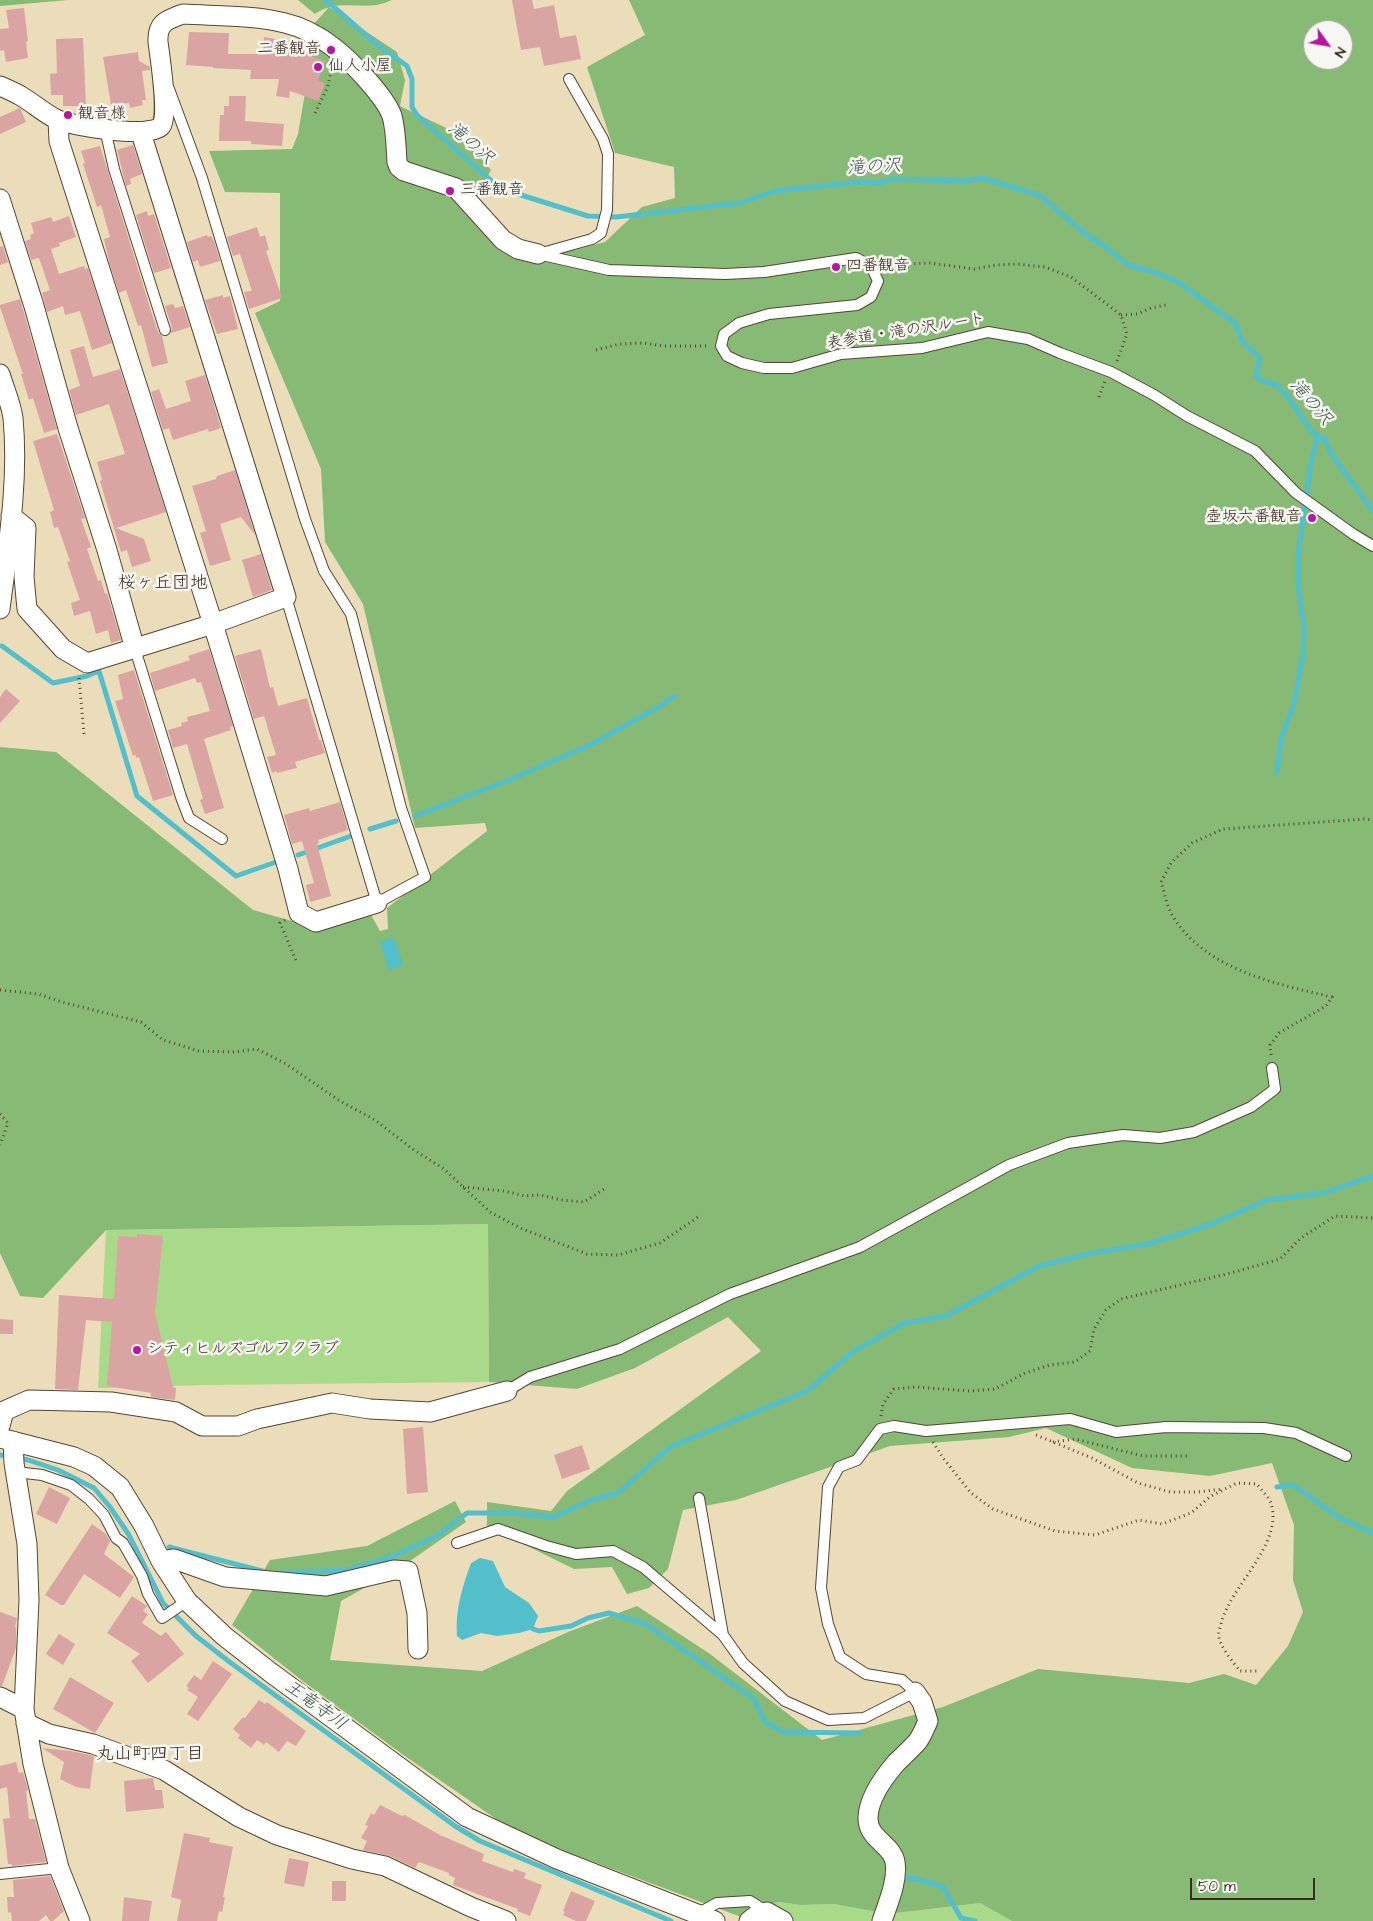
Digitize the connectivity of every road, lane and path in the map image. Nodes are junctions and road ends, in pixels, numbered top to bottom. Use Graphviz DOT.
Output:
graph roads {
  1 [pos="342,55"];
  2 [pos="161,68"];
  3 [pos="569,78"];
  4 [pos="0,86"];
  5 [pos="315,113"];
  6 [pos="58,120"];
  7 [pos="105,129"];
  8 [pos="141,133"];
  9 [pos="0,199"];
  10 [pos="538,254"];
  11 [pos="864,262"];
  12 [pos="1166,305"];
  13 [pos="1121,315"];
  14 [pos="165,330"];
  15 [pos="721,346"];
  16 [pos="596,350"];
  17 [pos="1111,372"];
  18 [pos="0,374"];
  19 [pos="1099,397"];
  20 [pos="11,516"];
  21 [pos="1373,546"];
  22 [pos="286,597"];
  23 [pos="0,608"];
  24 [pos="213,624"];
  25 [pos="135,649"];
  26 [pos="79,686"];
  27 [pos="84,734"];
  28 [pos="1373,820"];
  29 [pos="222,839"];
  30 [pos="377,903"];
  31 [pos="299,913"];
  32 [pos="297,963"];
  33 [pos="0,990"];
  34 [pos="1272,1068"];
  35 [pos="0,1114"];
  36 [pos="0,1145"];
  37 [pos="462,1187"];
  38 [pos="604,1190"];
  39 [pos="701,1215"];
  40 [pos="1373,1218"];
  41 [pos="507,1391"];
  42 [pos="880,1429"];
  43 [pos="926,1431"];
  44 [pos="1036,1435"];
  45 [pos="7,1441"];
  46 [pos="1052,1442"];
  47 [pos="1187,1456"];
  48 [pos="1346,1456"];
  49 [pos="1227,1488"];
  50 [pos="699,1498"];
  51 [pos="457,1543"];
  52 [pos="161,1562"];
  53 [pos="182,1604"];
  54 [pos="723,1636"];
  55 [pos="418,1649"];
  56 [pos="1259,1671"];
  57 [pos="915,1692"];
  58 [pos="0,1697"];
  59 [pos="25,1716"];
  60 [pos="59,1868"];
  61 [pos="0,1874"];
  62 [pos="767,1912"];
  63 [pos="706,1918"];
  64 [pos="75,1919"];
  65 [pos="506,1921"];
  66 [pos="749,1921"];
  67 [pos="783,1921"];
  68 [pos="882,1921"];
  1 -- 2 [label="street"];
  1 -- 5 [label="path"];
  1 -- 10 [label="street"];
  2 -- 8 [label="street"];
  2 -- 30 [label="lane"];
  3 -- 10 [label="lane"];
  4 -- 6 [label="street"];
  6 -- 7 [label="street"];
  6 -- 24 [label="street"];
  7 -- 8 [label="street"];
  7 -- 14 [label="lane"];
  8 -- 22 [label="street"];
  9 -- 25 [label="street"];
  10 -- 11 [label="lane"];
  11 -- 13 [label="path"];
  11 -- 15 [label="lane"];
  12 -- 13 [label="path"];
  13 -- 17 [label="path"];
  15 -- 16 [label="path"];
  15 -- 17 [label="lane, 表参道・滝の沢ルート"];
  17 -- 19 [label="path"];
  17 -- 21 [label="lane, 表参道・滝の沢ルート"];
  18 -- 20 [label="street"];
  20 -- 23 [label="street"];
  20 -- 25 [label="street"];
  22 -- 24 [label="street"];
  22 -- 30 [label="lane"];
  24 -- 25 [label="street"];
  24 -- 31 [label="street"];
  25 -- 29 [label="lane"];
  26 -- 27 [label="path"];
  28 -- 34 [label="path"];
  30 -- 31 [label="street"];
  31 -- 32 [label="path"];
  33 -- 37 [label="path"];
  34 -- 41 [label="lane"];
  35 -- 36 [label="path"];
  37 -- 38 [label="path"];
  37 -- 39 [label="path"];
  40 -- 42 [label="path"];
  41 -- 45 [label="street"];
  42 -- 43 [label="lane"];
  42 -- 57 [label="lane"];
  43 -- 48 [label="lane"];
  43 -- 49 [label="path"];
  44 -- 46 [label="path"];
  45 -- 52 [label="street"];
  45 -- 53 [label="lane"];
  45 -- 59 [label="street"];
  46 -- 47 [label="path"];
  46 -- 49 [label="path"];
  49 -- 56 [label="path"];
  50 -- 54 [label="lane"];
  51 -- 54 [label="lane"];
  52 -- 53 [label="street"];
  52 -- 55 [label="street"];
  53 -- 63 [label="street"];
  54 -- 57 [label="lane"];
  57 -- 68 [label="street"];
  58 -- 59 [label="street"];
  59 -- 60 [label="street"];
  59 -- 65 [label="street"];
  60 -- 61 [label="lane"];
  60 -- 64 [label="street"];
  62 -- 63 [label="lane"];
  62 -- 66 [label="street"];
  62 -- 67 [label="street"];
}
